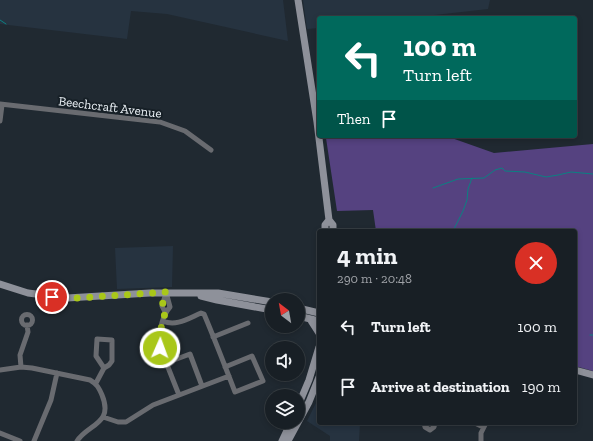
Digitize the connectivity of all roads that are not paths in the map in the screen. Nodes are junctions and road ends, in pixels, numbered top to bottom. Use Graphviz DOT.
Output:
graph roads {
  1 [pos="298,0"];
  2 [pos="1,104"];
  3 [pos="0,121"];
  4 [pos="317,122"];
  5 [pos="319,138"];
  6 [pos="211,150"];
  7 [pos="329,220"];
  8 [pos="326,229"];
  9 [pos="333,229"];
  10 [pos="0,284"];
  11 [pos="166,292"];
  12 [pos="193,294"];
  13 [pos="265,301"];
  14 [pos="317,307"];
  15 [pos="265,309"];
  16 [pos="306,310"];
  17 [pos="317,313"];
  18 [pos="305,318"];
  19 [pos="310,319"];
  20 [pos="163,321"];
  21 [pos="317,321"];
  22 [pos="248,323"];
  23 [pos="27,325"];
  24 [pos="317,330"];
  25 [pos="213,337"];
  26 [pos="317,354"];
  27 [pos="166,363"];
  28 [pos="21,367"];
  29 [pos="225,367"];
  30 [pos="104,368"];
  31 [pos="0,370"];
  32 [pos="577,370"];
  33 [pos="57,373"];
  34 [pos="593,375"];
  35 [pos="229,376"];
  36 [pos="317,382"];
  37 [pos="96,383"];
  38 [pos="202,386"];
  39 [pos="305,389"];
  40 [pos="179,395"];
  41 [pos="103,417"];
  42 [pos="424,425"];
  43 [pos="434,425"];
  44 [pos="484,425"];
  45 [pos="288,429"];
  46 [pos="0,433"];
  47 [pos="20,441"];
  48 [pos="34,441"];
  49 [pos="78,441"];
  50 [pos="282,441"];
  51 [pos="288,441"];
  52 [pos="480,441"];
  1 -- 4 [label="main road"];
  2 -- 3 [label="street"];
  2 -- 6 [label="street, Beechcraft Avenue"];
  5 -- 7 [label="main road"];
  7 -- 8 [label="main road"];
  7 -- 9 [label="main road"];
  10 -- 11 [label="main road"];
  11 -- 12 [label="main road"];
  11 -- 20 [label="street"];
  12 -- 13 [label="main road"];
  12 -- 15 [label="main road"];
  14 -- 16 [label="main road"];
  16 -- 17 [label="main road"];
  18 -- 19 [label="main road"];
  19 -- 21 [label="main road"];
  19 -- 24 [label="main road"];
  20 -- 25 [label="street"];
  20 -- 27 [label="street"];
  22 -- 25 [label="street"];
  23 -- 28 [label="street"];
  25 -- 29 [label="street"];
  26 -- 39 [label="main road"];
  27 -- 38 [label="street"];
  27 -- 40 [label="street"];
  28 -- 31 [label="street"];
  28 -- 33 [label="street"];
  29 -- 35 [label="street"];
  29 -- 35 [label="street"];
  30 -- 30 [label="street"];
  30 -- 37 [label="street"];
  32 -- 34 [label="main road"];
  33 -- 37 [label="street"];
  33 -- 48 [label="street"];
  35 -- 38 [label="street"];
  36 -- 51 [label="main road"];
  37 -- 41 [label="street"];
  38 -- 40 [label="street"];
  40 -- 41 [label="street"];
  41 -- 49 [label="street"];
  42 -- 43 [label="street"];
  44 -- 52 [label="street"];
  45 -- 50 [label="main road"];
  46 -- 47 [label="street"];
}
